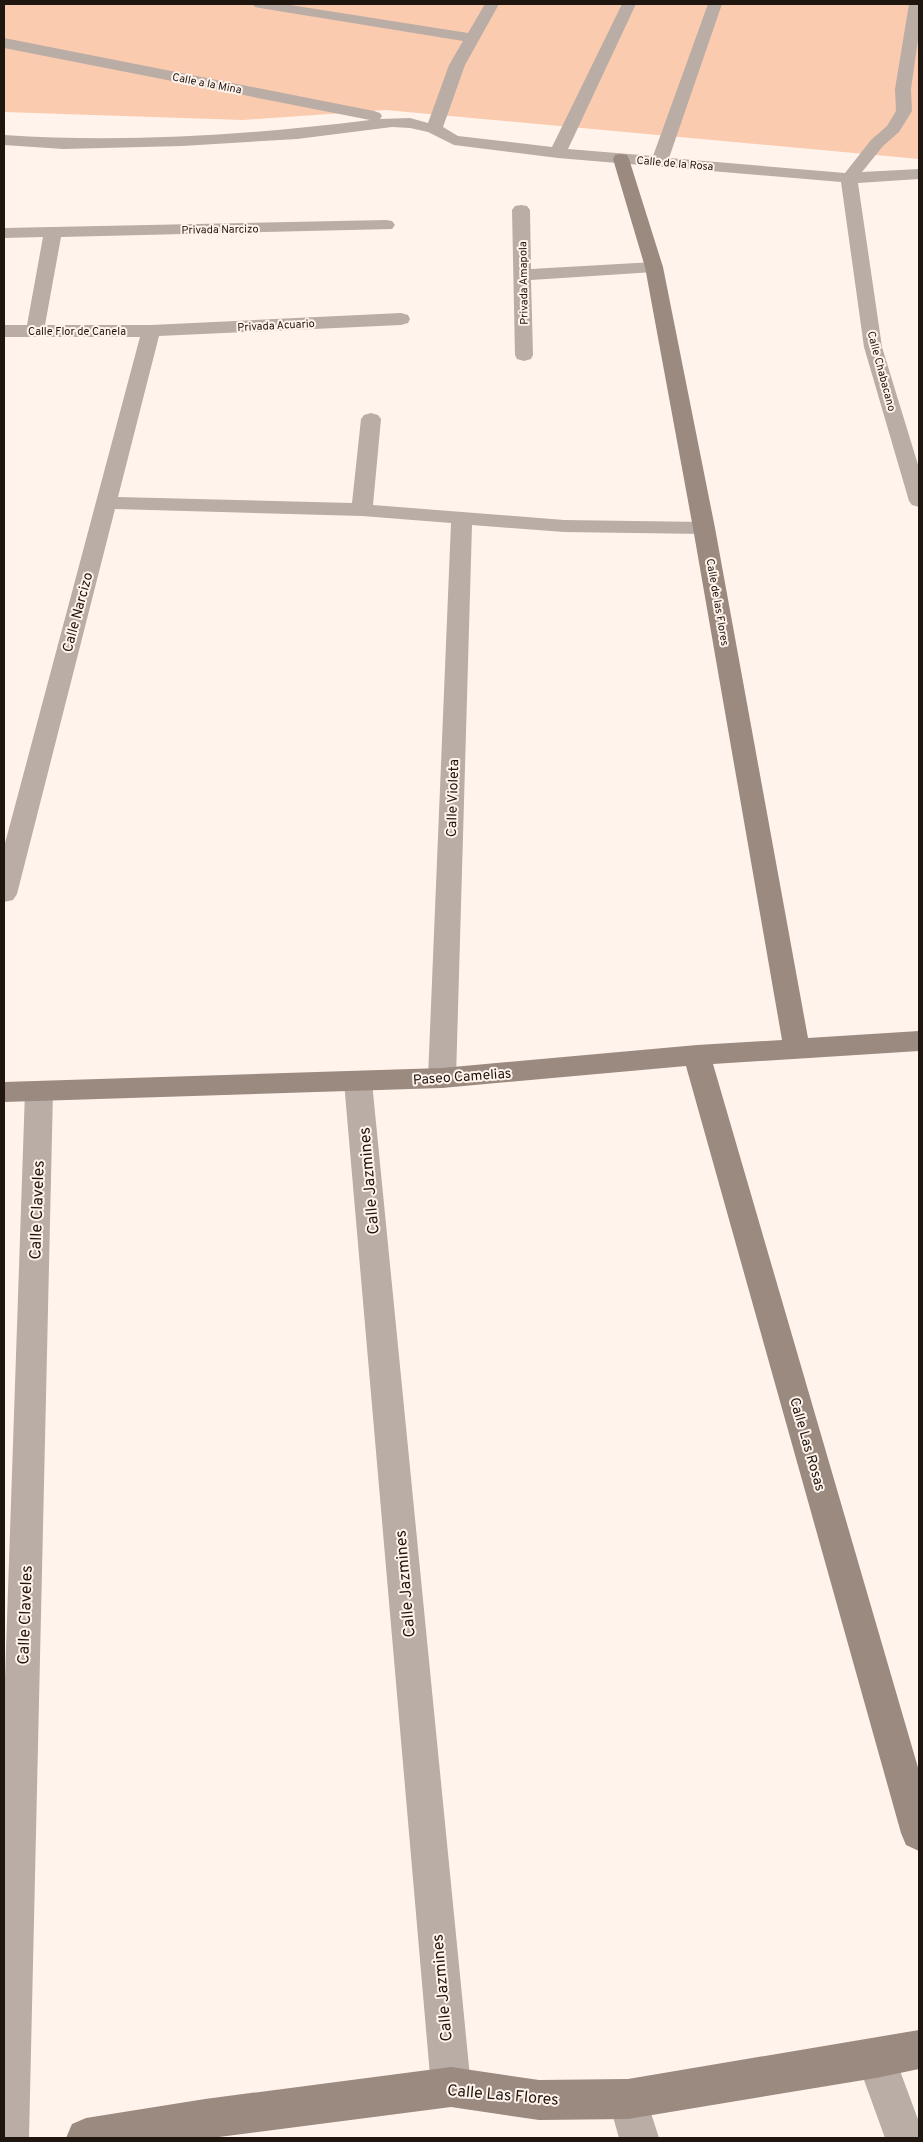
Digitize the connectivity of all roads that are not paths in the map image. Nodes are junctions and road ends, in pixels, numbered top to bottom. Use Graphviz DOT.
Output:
graph roads {
  1 [pos="260,4"];
  2 [pos="492,4"];
  3 [pos="629,4"];
  4 [pos="715,4"];
  5 [pos="916,4"];
  6 [pos="472,38"];
  7 [pos="4,43"];
  8 [pos="410,123"];
  9 [pos="434,130"];
  10 [pos="4,140"];
  11 [pos="558,153"];
  12 [pos="621,159"];
  13 [pos="659,162"];
  14 [pos="919,174"];
  15 [pos="849,178"];
  16 [pos="521,210"];
  17 [pos="386,225"];
  18 [pos="53,232"];
  19 [pos="4,233"];
  20 [pos="654,267"];
  21 [pos="523,275"];
  22 [pos="401,318"];
  23 [pos="4,331"];
  24 [pos="35,331"];
  25 [pos="151,331"];
  26 [pos="524,355"];
  27 [pos="371,419"];
  28 [pos="919,501"];
  29 [pos="106,503"];
  30 [pos="362,510"];
  31 [pos="462,519"];
  32 [pos="704,528"];
  33 [pos="4,894"];
  34 [pos="919,1041"];
  35 [pos="797,1050"];
  36 [pos="697,1054"];
  37 [pos="442,1078"];
  38 [pos="358,1082"];
  39 [pos="39,1091"];
  40 [pos="4,1092"];
  41 [pos="919,1833"];
  42 [pos="919,2049"];
  43 [pos="876,2058"];
  44 [pos="450,2087"];
  45 [pos="628,2099"];
  46 [pos="206,2129"];
  47 [pos="9,2138"];
  48 [pos="86,2138"];
  49 [pos="639,2138"];
  50 [pos="905,2138"];
  1 -- 6 [label="street"];
  2 -- 6 [label="street"];
  3 -- 11 [label="street"];
  4 -- 13 [label="street"];
  5 -- 15 [label="street"];
  6 -- 9 [label="street"];
  7 -- 8 [label="street, Calle a la Mina"];
  8 -- 9 [label="street, Calle de la Rosa"];
  8 -- 10 [label="street"];
  9 -- 11 [label="street, Calle de la Rosa"];
  11 -- 12 [label="street, Calle de la Rosa"];
  12 -- 13 [label="street, Calle de la Rosa"];
  12 -- 20 [label="street, Calle de las Flores"];
  13 -- 15 [label="street, Calle de la Rosa"];
  14 -- 15 [label="street, Calle de la Rosa"];
  15 -- 28 [label="street, Calle Chabacano"];
  16 -- 21 [label="street, Privada Amapola"];
  17 -- 18 [label="street, Privada Narcizo"];
  18 -- 19 [label="street, Privada Narcizo"];
  18 -- 24 [label="street"];
  20 -- 21 [label="street"];
  20 -- 32 [label="street, Calle de las Flores"];
  21 -- 26 [label="street, Privada Amapola"];
  22 -- 25 [label="street, Privada Acuario"];
  23 -- 24 [label="street, Calle Flor de Canela"];
  24 -- 25 [label="street, Calle Flor de Canela"];
  25 -- 29 [label="street, Calle Narcizo"];
  27 -- 30 [label="street"];
  29 -- 30 [label="street"];
  29 -- 33 [label="street, Calle Narcizo"];
  30 -- 31 [label="street"];
  31 -- 32 [label="street"];
  31 -- 37 [label="street, Calle Violeta"];
  32 -- 35 [label="street, Calle de las Flores"];
  34 -- 35 [label="street, Paseo Camelias"];
  35 -- 36 [label="street, Paseo Camelias"];
  36 -- 37 [label="street, Paseo Camelias"];
  36 -- 41 [label="street, Calle Las Rosas"];
  37 -- 38 [label="street, Paseo Camelias"];
  38 -- 39 [label="street, Paseo Camelias"];
  38 -- 44 [label="street, Calle Jazmines"];
  39 -- 40 [label="street, Paseo Camelias"];
  39 -- 47 [label="street, Calle Claveles"];
  42 -- 43 [label="street, Calle Las Flores"];
  43 -- 45 [label="street, Calle Las Flores"];
  43 -- 50 [label="street"];
  44 -- 45 [label="street, Calle Las Flores"];
  44 -- 46 [label="street, Calle Las Flores"];
  45 -- 49 [label="street"];
  46 -- 48 [label="street, Calle Las Flores"];
}
